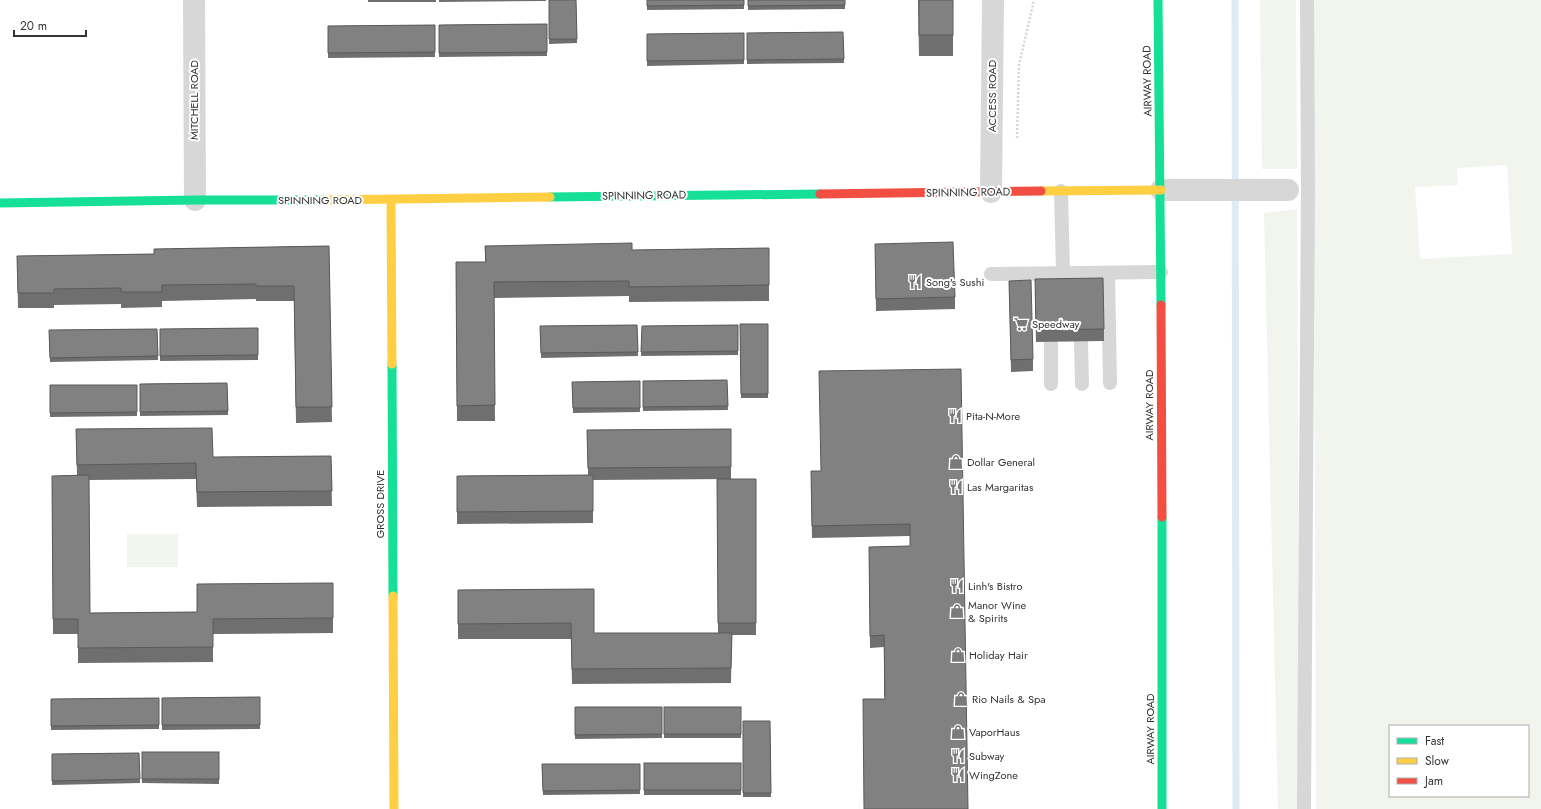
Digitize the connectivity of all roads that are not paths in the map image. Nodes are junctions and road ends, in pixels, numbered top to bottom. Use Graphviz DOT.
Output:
graph roads {
  1 [pos="194,0"];
  2 [pos="993,0"];
  3 [pos="1158,0"];
  4 [pos="1307,0"];
  5 [pos="1160,190"];
  6 [pos="1298,190"];
  7 [pos="1062,191"];
  8 [pos="991,192"];
  9 [pos="195,200"];
  10 [pos="391,200"];
  11 [pos="0,203"];
  12 [pos="1161,272"];
  13 [pos="1108,273"];
  14 [pos="991,274"];
  15 [pos="1054,277"];
  16 [pos="1081,341"];
  17 [pos="1051,342"];
  18 [pos="1110,383"];
  19 [pos="1051,384"];
  20 [pos="1082,384"];
  21 [pos="394,809"];
  22 [pos="1162,809"];
  23 [pos="1304,809"];
  1 -- 9 [label="street, MITCHELL ROAD"];
  2 -- 8 [label="street, ACCESS ROAD"];
  3 -- 5 [label="street, AIRWAY ROAD"];
  4 -- 6 [label="lane"];
  5 -- 6 [label="street, SPINNING ROAD"];
  5 -- 7 [label="street, SPINNING ROAD"];
  5 -- 12 [label="street, AIRWAY ROAD"];
  6 -- 23 [label="lane"];
  7 -- 8 [label="street, SPINNING ROAD"];
  7 -- 15 [label="lane"];
  8 -- 10 [label="street, SPINNING ROAD"];
  9 -- 10 [label="street, SPINNING ROAD"];
  9 -- 11 [label="street, SPINNING ROAD"];
  10 -- 21 [label="street, GROSS DRIVE"];
  12 -- 13 [label="lane"];
  12 -- 22 [label="street, AIRWAY ROAD"];
  13 -- 15 [label="lane"];
  13 -- 18 [label="lane"];
  14 -- 15 [label="lane"];
  16 -- 20 [label="lane"];
  17 -- 19 [label="lane"];
}
